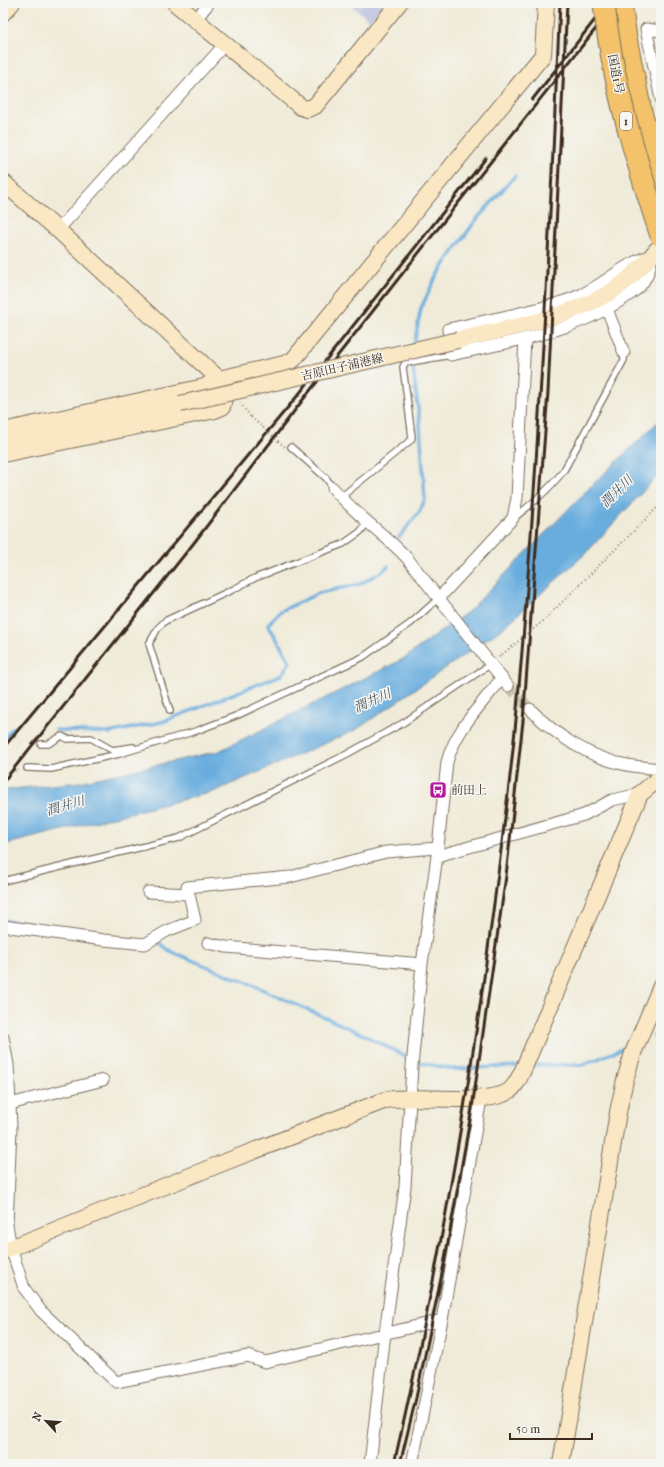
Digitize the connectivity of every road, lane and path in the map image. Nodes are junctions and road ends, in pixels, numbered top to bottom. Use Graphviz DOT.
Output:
graph roads {
  1 [pos="12,3"];
  2 [pos="175,3"];
  3 [pos="209,3"];
  4 [pos="398,3"];
  5 [pos="546,3"];
  6 [pos="604,3"];
  7 [pos="622,3"];
  8 [pos="3,13"];
  9 [pos="195,20"];
  10 [pos="661,30"];
  11 [pos="225,44"];
  12 [pos="661,99"];
  13 [pos="3,182"];
  14 [pos="661,182"];
  15 [pos="58,230"];
  16 [pos="661,236"];
  17 [pos="657,251"];
  18 [pos="607,309"];
  19 [pos="525,339"];
  20 [pos="624,353"];
  21 [pos="452,355"];
  22 [pos="219,379"];
  23 [pos="251,417"];
  24 [pos="3,430"];
  25 [pos="3,443"];
  26 [pos="288,447"];
  27 [pos="3,454"];
  28 [pos="337,492"];
  29 [pos="661,504"];
  30 [pos="513,518"];
  31 [pos="368,522"];
  32 [pos="439,598"];
  33 [pos="491,664"];
  34 [pos="530,709"];
  35 [pos="170,711"];
  36 [pos="41,744"];
  37 [pos="142,747"];
  38 [pos="28,768"];
  39 [pos="661,769"];
  40 [pos="3,774"];
  41 [pos="661,777"];
  42 [pos="640,794"];
  43 [pos="437,852"];
  44 [pos="3,881"];
  45 [pos="148,892"];
  46 [pos="189,894"];
  47 [pos="3,926"];
  48 [pos="208,943"];
  49 [pos="422,964"];
  50 [pos="661,986"];
  51 [pos="3,1037"];
  52 [pos="103,1080"];
  53 [pos="409,1097"];
  54 [pos="481,1099"];
  55 [pos="10,1104"];
  56 [pos="7,1250"];
  57 [pos="442,1320"];
  58 [pos="385,1333"];
  59 [pos="370,1464"];
  60 [pos="412,1464"];
  61 [pos="561,1464"];
  1 -- 8 [label="street"];
  2 -- 9 [label="street"];
  3 -- 9 [label="street"];
  4 -- 11 [label="street"];
  5 -- 22 [label="street"];
  6 -- 16 [label="highway, 国道1号 / 1, bridge"];
  7 -- 14 [label="highway, 国道1号 / 1"];
  9 -- 11 [label="street"];
  10 -- 12 [label="street"];
  11 -- 15 [label="street"];
  13 -- 15 [label="street"];
  15 -- 22 [label="street"];
  17 -- 18 [label="street"];
  17 -- 21 [label="street"];
  17 -- 25 [label="street, 吉原田子浦港線, bridge"];
  18 -- 19 [label="street"];
  18 -- 20 [label="street"];
  19 -- 21 [label="street"];
  19 -- 30 [label="street"];
  20 -- 30 [label="lane"];
  21 -- 28 [label="lane"];
  22 -- 24 [label="street"];
  22 -- 27 [label="street"];
  23 -- 26 [label="path, bridge"];
  26 -- 28 [label="lane"];
  28 -- 31 [label="street"];
  29 -- 33 [label="path"];
  30 -- 32 [label="street"];
  31 -- 32 [label="street"];
  31 -- 35 [label="lane"];
  32 -- 33 [label="street"];
  32 -- 37 [label="lane"];
  33 -- 43 [label="street"];
  33 -- 44 [label="lane"];
  34 -- 39 [label="street"];
  36 -- 37 [label="lane"];
  37 -- 38 [label="lane"];
  38 -- 40 [label="path"];
  41 -- 42 [label="street"];
  42 -- 43 [label="street"];
  42 -- 54 [label="street"];
  43 -- 46 [label="street"];
  43 -- 49 [label="street"];
  45 -- 46 [label="street"];
  46 -- 47 [label="street"];
  48 -- 49 [label="street"];
  49 -- 53 [label="street"];
  50 -- 61 [label="street"];
  51 -- 55 [label="street"];
  52 -- 55 [label="street"];
  53 -- 54 [label="street"];
  53 -- 56 [label="street"];
  53 -- 58 [label="street"];
  54 -- 57 [label="street"];
  55 -- 56 [label="street"];
  56 -- 58 [label="street"];
  57 -- 58 [label="street"];
  57 -- 60 [label="street"];
  58 -- 59 [label="street"];
}
